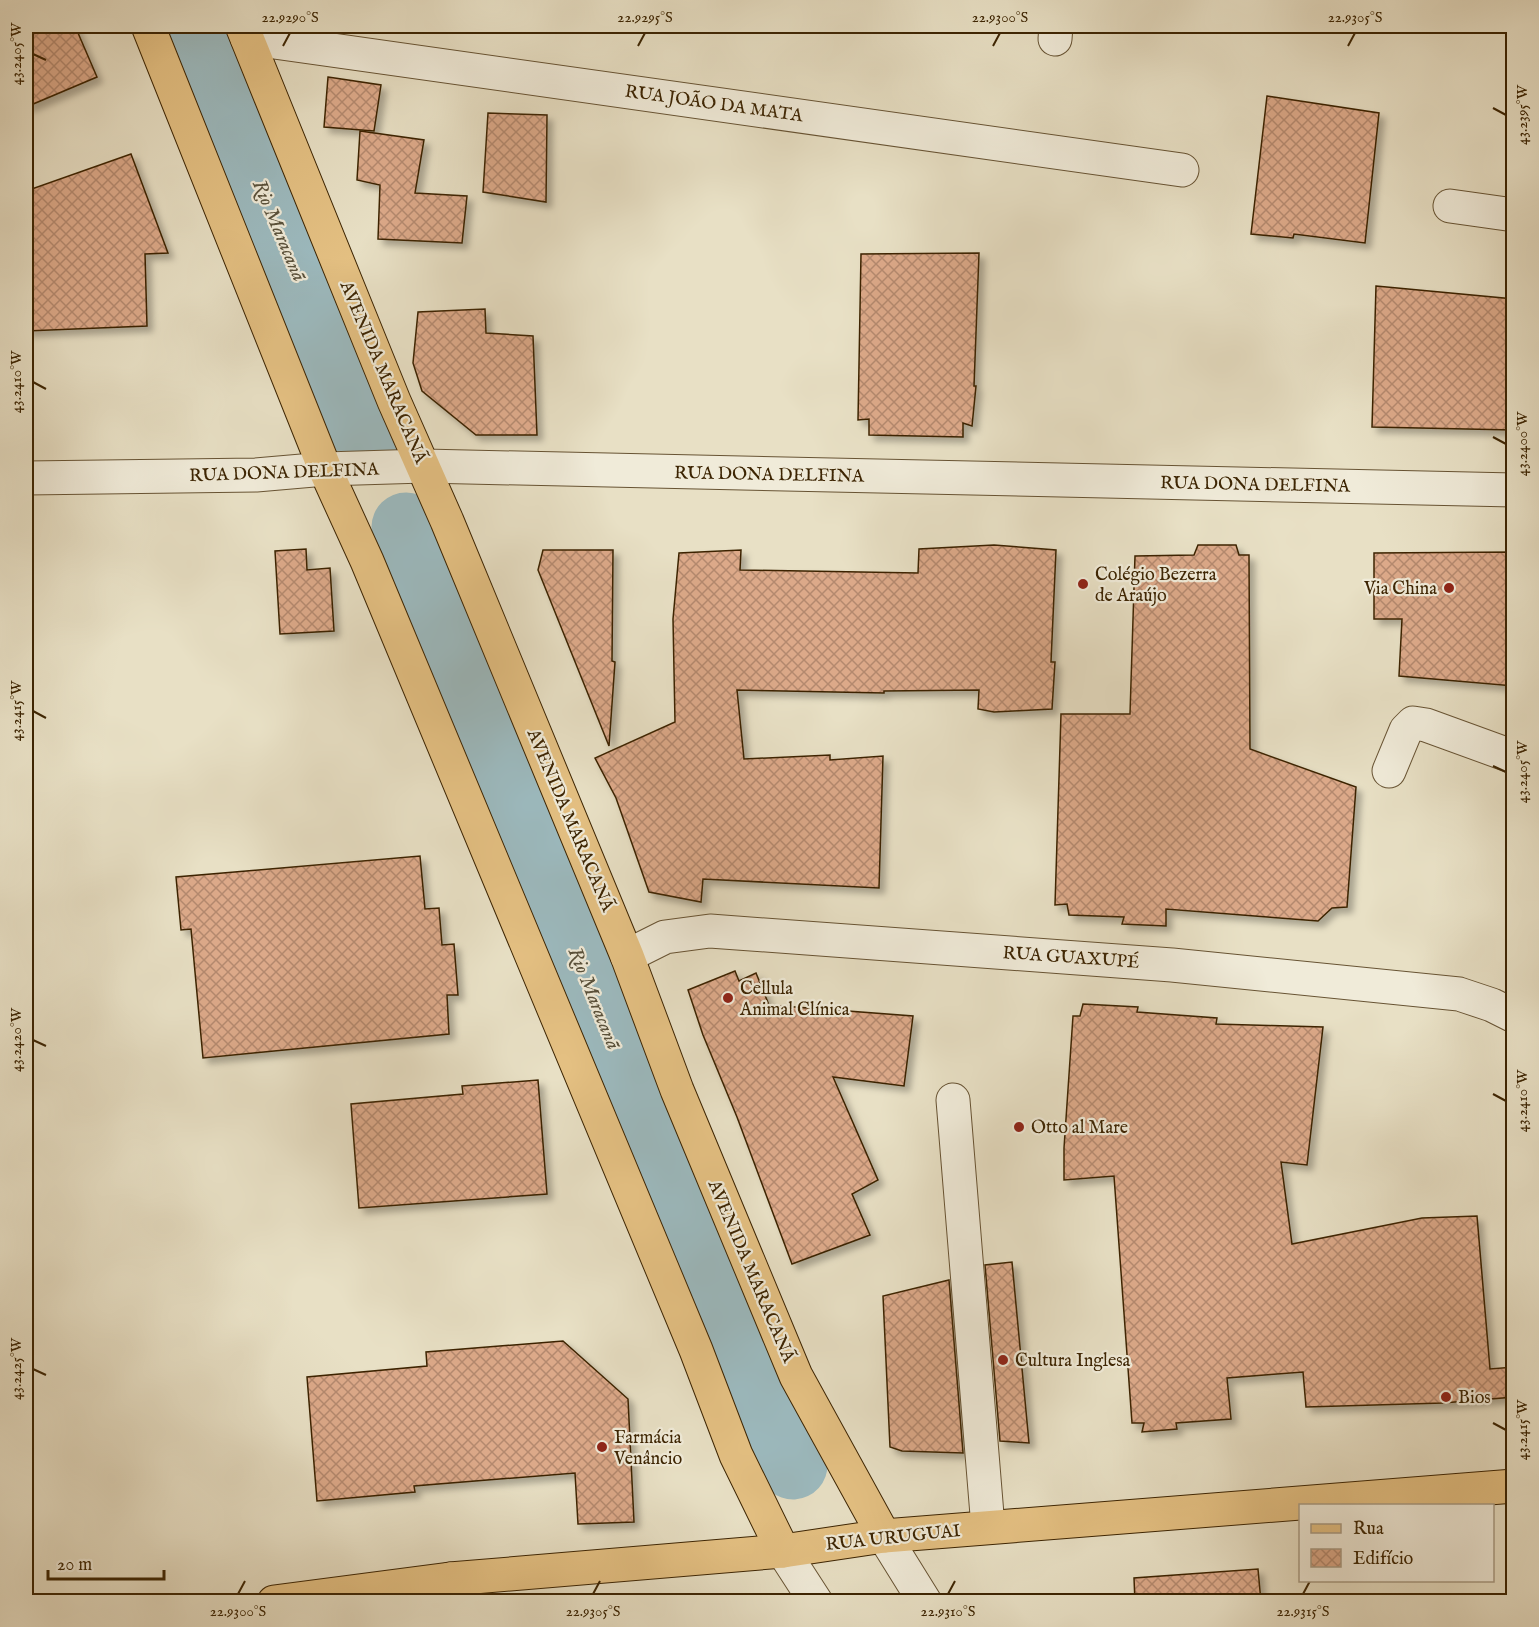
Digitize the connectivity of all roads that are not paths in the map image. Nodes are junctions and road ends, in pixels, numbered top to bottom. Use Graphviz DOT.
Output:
graph roads {
  1 [pos="148,26"];
  2 [pos="244,32"];
  3 [pos="1182,170"];
  4 [pos="1450,206"];
  5 [pos="1514,215"];
  6 [pos="416,467"];
  7 [pos="339,468"];
  8 [pos="26,478"];
  9 [pos="1514,490"];
  10 [pos="1514,757"];
  11 [pos="1389,771"];
  12 [pos="627,956"];
  13 [pos="1514,1016"];
  14 [pos="953,1100"];
  15 [pos="1514,1486"];
  16 [pos="988,1527"];
  17 [pos="884,1536"];
  18 [pos="783,1551"];
  19 [pos="453,1590"];
  20 [pos="274,1602"];
  21 [pos="816,1602"];
  22 [pos="926,1602"];
  1 -- 7 [label="main road"];
  2 -- 3 [label="street, RUA JOÃO DA MATA"];
  2 -- 6 [label="main road, AVENIDA MARACANÃ"];
  4 -- 5 [label="street"];
  6 -- 7 [label="street, RUA DONA DELFINA"];
  6 -- 9 [label="street, RUA DONA DELFINA"];
  6 -- 12 [label="main road, AVENIDA MARACANÃ"];
  7 -- 8 [label="street, RUA DONA DELFINA"];
  7 -- 18 [label="main road"];
  10 -- 11 [label="street"];
  12 -- 13 [label="street, RUA GUAXUPÉ"];
  12 -- 17 [label="main road, AVENIDA MARACANÃ"];
  14 -- 16 [label="street"];
  15 -- 16 [label="main road, RUA URUGUAI"];
  16 -- 17 [label="main road, RUA URUGUAI"];
  17 -- 18 [label="main road, RUA URUGUAI"];
  17 -- 22 [label="street, AVENIDA MARACANÃ"];
  18 -- 19 [label="main road, RUA URUGUAI"];
  18 -- 21 [label="street"];
  19 -- 20 [label="main road, RUA URUGUAI"];
}
